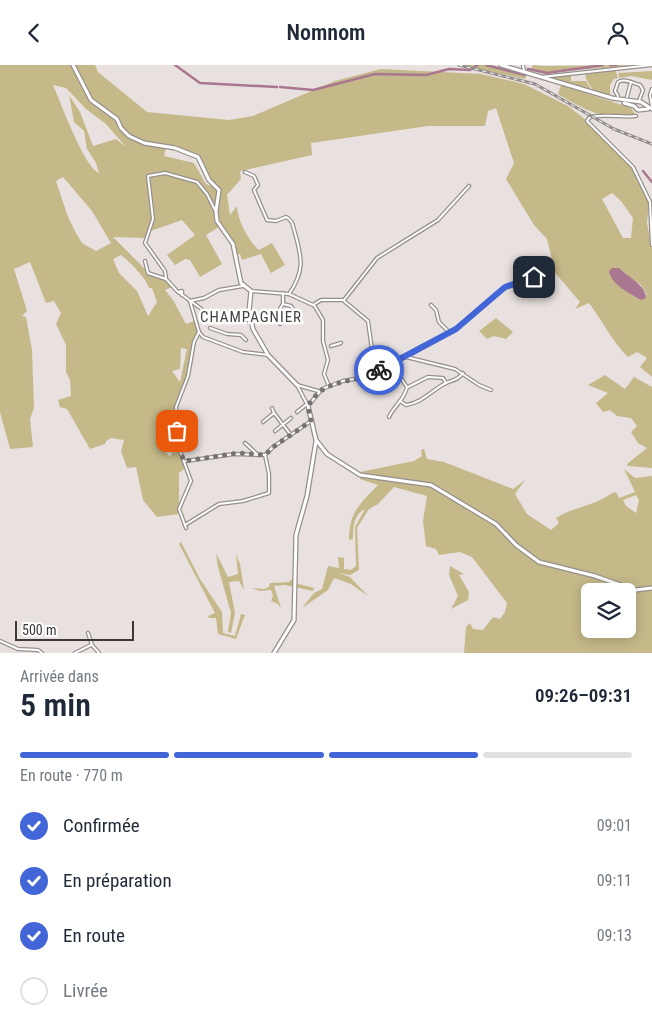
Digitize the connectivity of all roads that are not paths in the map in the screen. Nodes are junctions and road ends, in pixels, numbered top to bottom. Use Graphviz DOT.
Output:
graph roads {
  1 [pos="73,65"];
  2 [pos="501,65"];
  3 [pos="523,65"];
  4 [pos="652,65"];
  5 [pos="524,71"];
  6 [pos="541,77"];
  7 [pos="631,82"];
  8 [pos="652,89"];
  9 [pos="650,95"];
  10 [pos="618,96"];
  11 [pos="627,97"];
  12 [pos="640,104"];
  13 [pos="652,108"];
  14 [pos="245,171"];
  15 [pos="469,186"];
  16 [pos="216,211"];
  17 [pos="652,245"];
  18 [pos="145,261"];
  19 [pos="534,277"];
  20 [pos="166,279"];
  21 [pos="244,285"];
  22 [pos="251,291"];
  23 [pos="283,293"];
  24 [pos="289,293"];
  25 [pos="344,300"];
  26 [pos="190,301"];
  27 [pos="283,304"];
  28 [pos="193,305"];
  29 [pos="314,305"];
  30 [pos="430,305"];
  31 [pos="300,320"];
  32 [pos="251,321"];
  33 [pos="280,324"];
  34 [pos="210,328"];
  35 [pos="199,332"];
  36 [pos="450,333"];
  37 [pos="246,340"];
  38 [pos="341,343"];
  39 [pos="331,347"];
  40 [pos="268,355"];
  41 [pos="406,357"];
  42 [pos="391,363"];
  43 [pos="378,370"];
  44 [pos="464,373"];
  45 [pos="446,383"];
  46 [pos="297,385"];
  47 [pos="329,386"];
  48 [pos="407,387"];
  49 [pos="491,389"];
  50 [pos="319,391"];
  51 [pos="400,401"];
  52 [pos="308,405"];
  53 [pos="272,408"];
  54 [pos="297,412"];
  55 [pos="274,413"];
  56 [pos="390,417"];
  57 [pos="291,418"];
  58 [pos="177,419"];
  59 [pos="311,421"];
  60 [pos="263,422"];
  61 [pos="282,424"];
  62 [pos="275,431"];
  63 [pos="169,435"];
  64 [pos="291,435"];
  65 [pos="316,440"];
  66 [pos="245,443"];
  67 [pos="258,455"];
  68 [pos="265,455"];
  69 [pos="184,461"];
  70 [pos="652,588"];
  71 [pos="88,633"];
  72 [pos="0,641"];
  73 [pos="92,645"];
  74 [pos="42,653"];
  75 [pos="75,653"];
  76 [pos="99,653"];
  77 [pos="274,653"];
  1 -- 16 [label="street"];
  2 -- 5 [label="street"];
  3 -- 5 [label="street"];
  4 -- 6 [label="street"];
  5 -- 6 [label="street"];
  6 -- 12 [label="street"];
  7 -- 10 [label="street"];
  7 -- 11 [label="street"];
  7 -- 12 [label="street"];
  8 -- 9 [label="street"];
  9 -- 12 [label="street"];
  9 -- 13 [label="street"];
  12 -- 13 [label="street"];
  12 -- 17 [label="street"];
  14 -- 24 [label="street"];
  15 -- 25 [label="street"];
  16 -- 20 [label="street"];
  16 -- 21 [label="street"];
  18 -- 20 [label="street"];
  19 -- 36 [label="street"];
  20 -- 26 [label="street"];
  21 -- 22 [label="street"];
  21 -- 26 [label="street"];
  22 -- 23 [label="street"];
  22 -- 32 [label="street"];
  23 -- 24 [label="street"];
  23 -- 27 [label="street"];
  24 -- 29 [label="street"];
  25 -- 29 [label="street"];
  25 -- 43 [label="street"];
  26 -- 28 [label="street"];
  27 -- 31 [label="street"];
  27 -- 33 [label="street"];
  28 -- 32 [label="street"];
  28 -- 35 [label="street"];
  29 -- 47 [label="street"];
  30 -- 36 [label="street"];
  32 -- 40 [label="street"];
  34 -- 37 [label="street"];
  35 -- 40 [label="street"];
  35 -- 58 [label="street"];
  36 -- 41 [label="street"];
  38 -- 39 [label="street"];
  40 -- 46 [label="street"];
  41 -- 42 [label="street"];
  41 -- 44 [label="street"];
  42 -- 43 [label="street"];
  42 -- 48 [label="street"];
  43 -- 47 [label="street"];
  44 -- 45 [label="street"];
  44 -- 49 [label="street"];
  45 -- 48 [label="street"];
  45 -- 51 [label="street"];
  46 -- 50 [label="street"];
  46 -- 52 [label="street"];
  47 -- 50 [label="street"];
  48 -- 51 [label="street"];
  50 -- 52 [label="street"];
  51 -- 56 [label="street"];
  52 -- 54 [label="street"];
  52 -- 59 [label="street"];
  53 -- 55 [label="street"];
  55 -- 60 [label="street"];
  55 -- 61 [label="street"];
  57 -- 61 [label="street"];
  58 -- 63 [label="street"];
  58 -- 69 [label="street"];
  59 -- 64 [label="street"];
  59 -- 65 [label="street"];
  61 -- 62 [label="street"];
  61 -- 64 [label="street"];
  64 -- 68 [label="street"];
  65 -- 70 [label="street"];
  65 -- 77 [label="street"];
  66 -- 67 [label="street"];
  67 -- 68 [label="street"];
  67 -- 69 [label="street"];
  68 -- 69 [label="street"];
  71 -- 73 [label="street"];
  72 -- 74 [label="street"];
  73 -- 75 [label="street"];
  73 -- 76 [label="street"];
}
